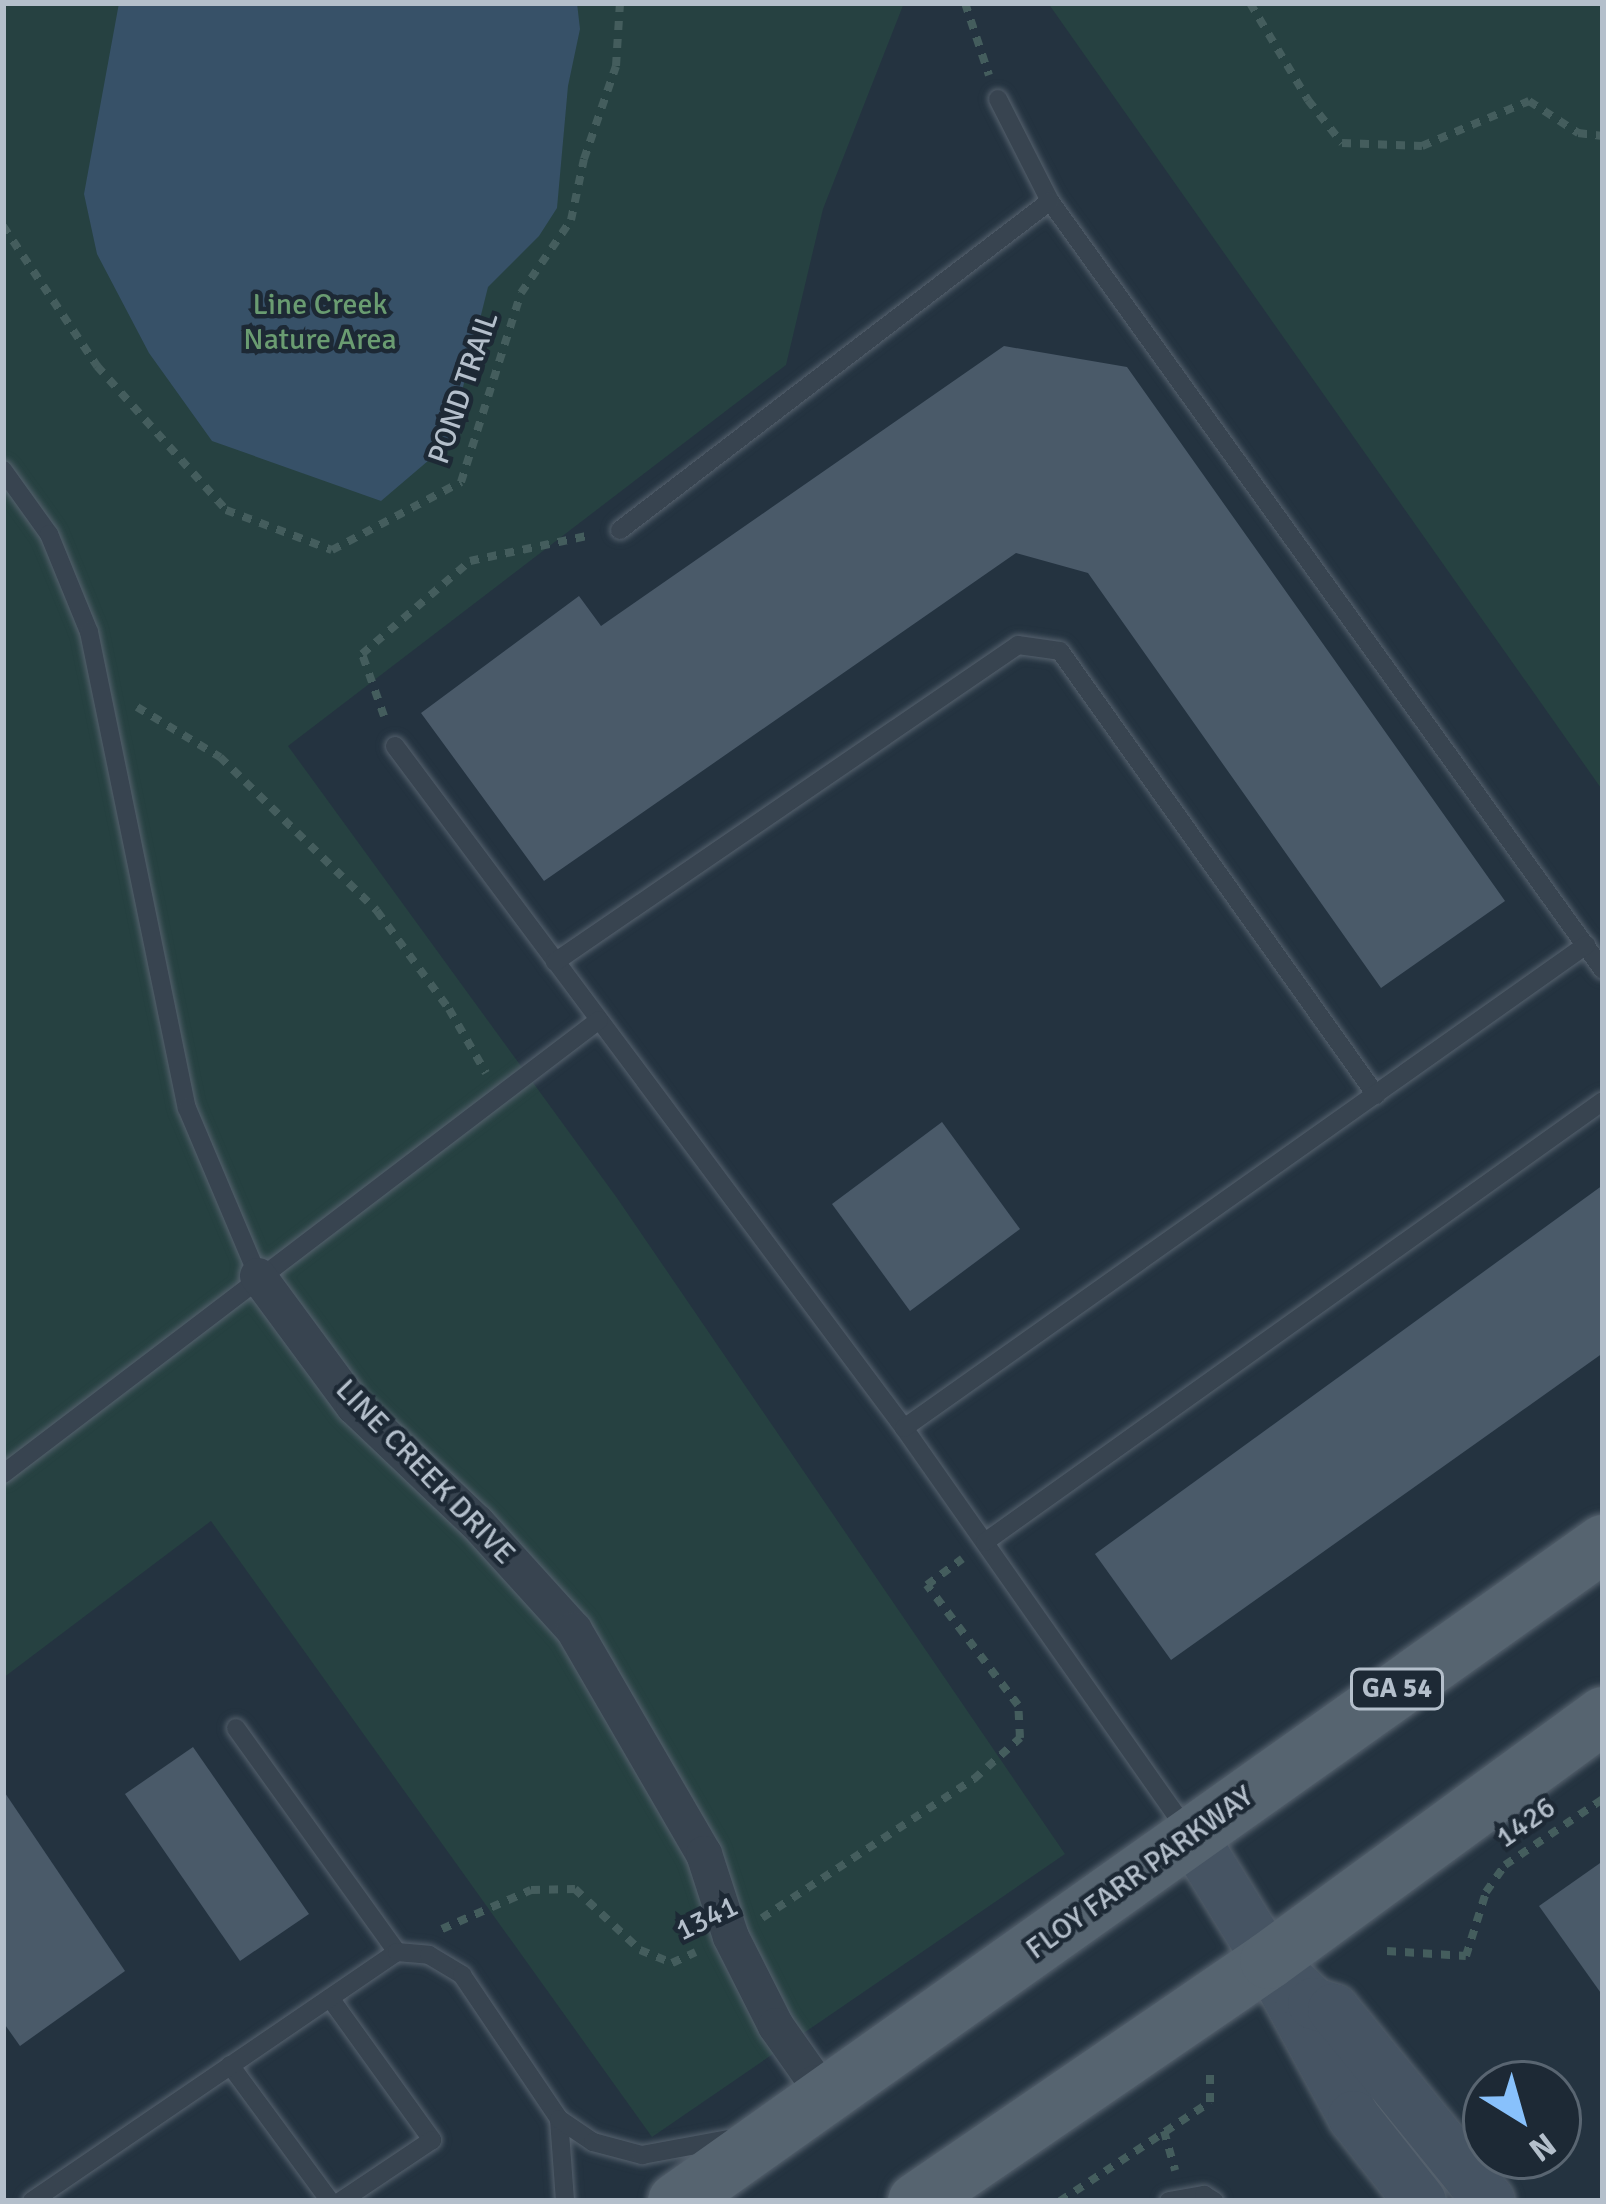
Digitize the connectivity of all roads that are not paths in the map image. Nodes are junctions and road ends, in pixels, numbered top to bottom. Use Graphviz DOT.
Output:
graph roads {
  1 [pos="998,99"];
  2 [pos="1050,201"];
  3 [pos="3,470"];
  4 [pos="620,530"];
  5 [pos="395,746"];
  6 [pos="1586,945"];
  7 [pos="555,962"];
  8 [pos="1603,970"];
  9 [pos="598,1020"];
  10 [pos="1376,1096"];
  11 [pos="1603,1101"];
  12 [pos="258,1276"];
  13 [pos="904,1428"];
  14 [pos="3,1474"];
  15 [pos="985,1542"];
  16 [pos="1603,1543"];
  17 [pos="1603,1714"];
  18 [pos="236,1727"];
  19 [pos="1191,1835"];
  20 [pos="398,1952"];
  21 [pos="1268,1960"];
  22 [pos="330,1998"];
  23 [pos="230,2065"];
  24 [pos="801,2114"];
  25 [pos="559,2119"];
  26 [pos="32,2201"];
  27 [pos="330,2201"];
  28 [pos="341,2201"];
  29 [pos="565,2201"];
  30 [pos="676,2201"];
  31 [pos="916,2201"];
  32 [pos="1169,2201"];
  33 [pos="1214,2201"];
  34 [pos="1420,2201"];
  35 [pos="1489,2201"];
  1 -- 2 [label="lane"];
  2 -- 4 [label="lane"];
  2 -- 6 [label="lane"];
  3 -- 12 [label="lane, LINE CREEK DRIVE"];
  5 -- 7 [label="lane"];
  6 -- 8 [label="lane"];
  6 -- 10 [label="lane"];
  7 -- 9 [label="lane"];
  7 -- 10 [label="lane"];
  9 -- 12 [label="lane"];
  9 -- 13 [label="lane"];
  10 -- 13 [label="lane"];
  11 -- 15 [label="lane"];
  12 -- 14 [label="lane"];
  12 -- 24 [label="street, LINE CREEK DRIVE"];
  13 -- 15 [label="lane"];
  15 -- 19 [label="lane"];
  16 -- 19 [label="main road, FLOY FARR PARKWAY / GA 54"];
  17 -- 21 [label="main road"];
  18 -- 20 [label="lane"];
  19 -- 21 [label="street"];
  19 -- 24 [label="main road, FLOY FARR PARKWAY / GA 54"];
  20 -- 22 [label="lane"];
  20 -- 25 [label="lane"];
  21 -- 31 [label="main road"];
  21 -- 34 [label="street"];
  21 -- 35 [label="street"];
  22 -- 23 [label="lane"];
  22 -- 28 [label="lane"];
  23 -- 26 [label="lane"];
  23 -- 27 [label="lane"];
  24 -- 25 [label="lane"];
  24 -- 30 [label="main road, FLOY FARR PARKWAY / GA 54"];
  25 -- 29 [label="lane"];
  32 -- 33 [label="lane"];
}
